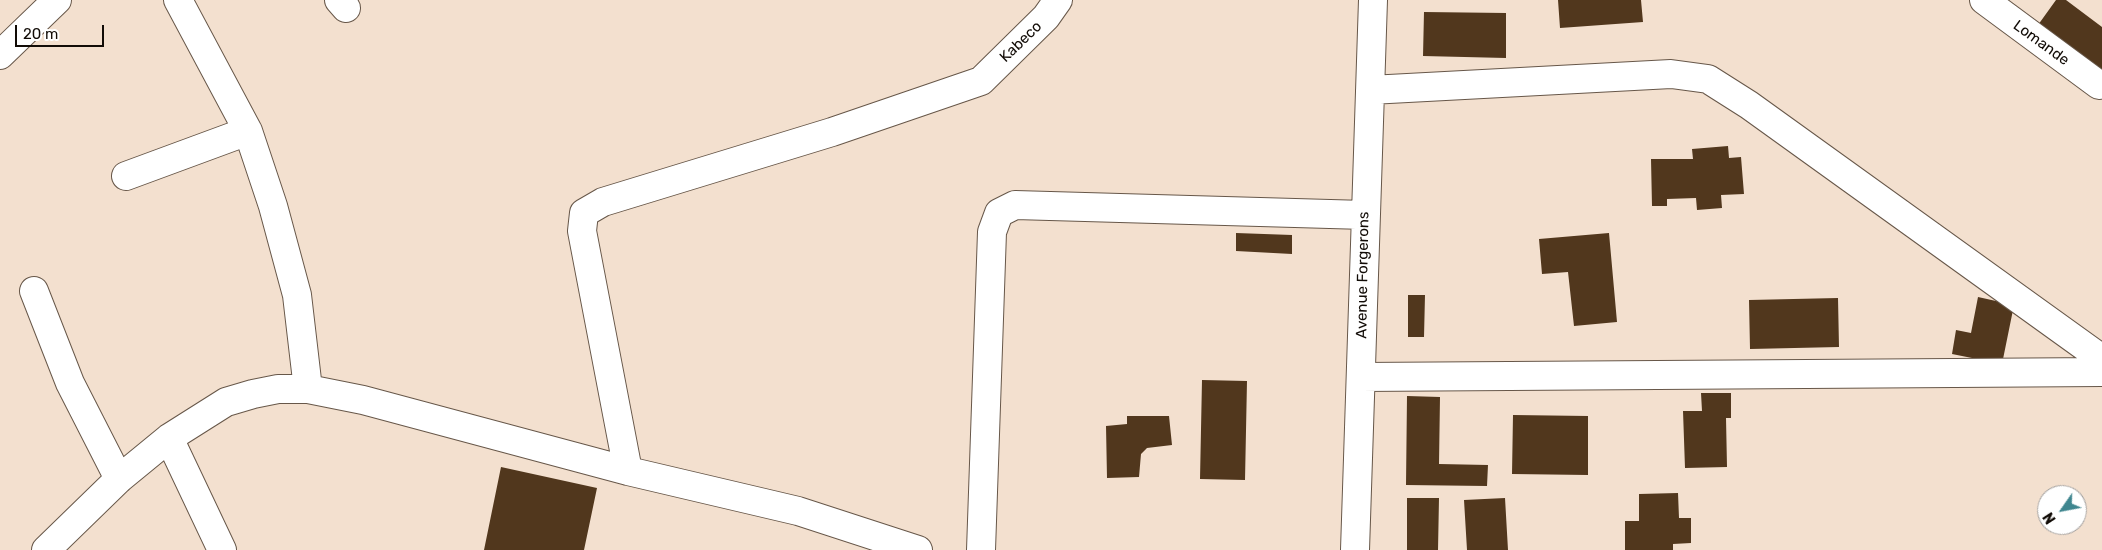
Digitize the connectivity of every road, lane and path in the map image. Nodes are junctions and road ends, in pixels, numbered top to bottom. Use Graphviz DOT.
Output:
graph roads {
  1 [pos="57,0"];
  2 [pos="178,0"];
  3 [pos="1058,0"];
  4 [pos="1373,0"];
  5 [pos="1984,0"];
  6 [pos="0,55"];
  7 [pos="2099,85"];
  8 [pos="1370,90"];
  9 [pos="248,131"];
  10 [pos="126,176"];
  11 [pos="1365,215"];
  12 [pos="34,291"];
  13 [pos="2102,359"];
  14 [pos="2102,372"];
  15 [pos="1361,377"];
  16 [pos="308,389"];
  17 [pos="169,438"];
  18 [pos="628,471"];
  19 [pos="119,479"];
  20 [pos="46,550"];
  21 [pos="222,550"];
  22 [pos="918,550"];
  23 [pos="981,550"];
  24 [pos="1355,550"];
  1 -- 6 [label="street"];
  2 -- 9 [label="street"];
  3 -- 18 [label="street, Kabeco"];
  4 -- 8 [label="street, Avenue Forgerons"];
  5 -- 7 [label="street, Lomande"];
  8 -- 11 [label="street, Avenue Forgerons"];
  8 -- 13 [label="street"];
  9 -- 10 [label="street"];
  9 -- 16 [label="street"];
  11 -- 15 [label="street, Avenue Forgerons"];
  11 -- 23 [label="street"];
  12 -- 19 [label="street"];
  14 -- 15 [label="street"];
  15 -- 24 [label="street, Avenue Forgerons"];
  16 -- 17 [label="street"];
  16 -- 18 [label="street"];
  17 -- 19 [label="street"];
  17 -- 21 [label="street"];
  18 -- 22 [label="street"];
  19 -- 20 [label="street"];
}
